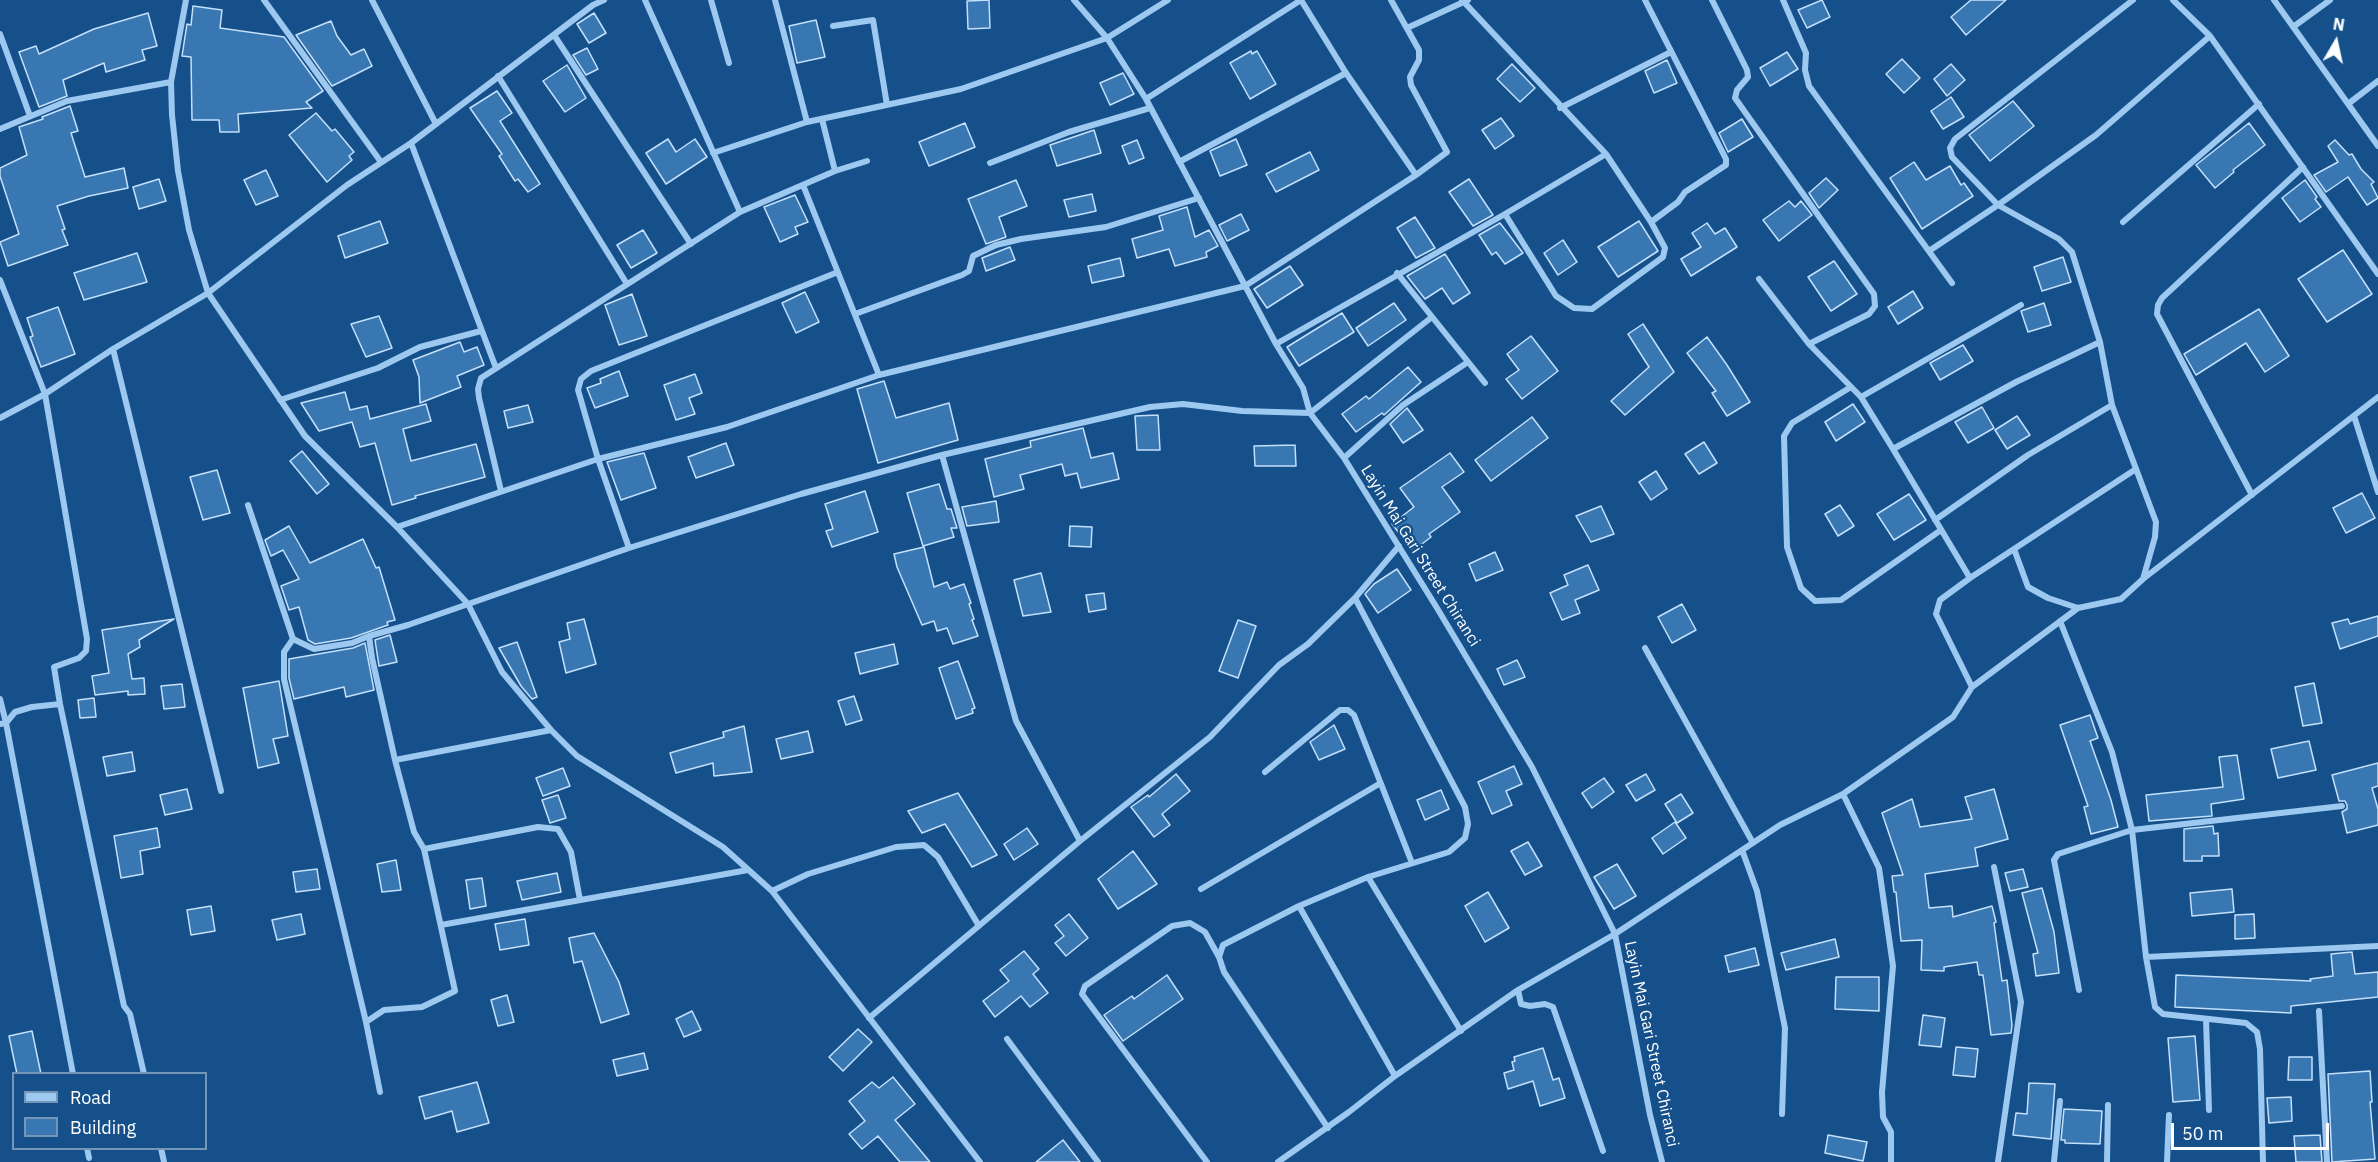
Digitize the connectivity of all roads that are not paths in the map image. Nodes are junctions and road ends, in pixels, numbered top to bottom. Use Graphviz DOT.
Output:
graph roads {
  1 [pos="186,0"];
  2 [pos="264,0"];
  3 [pos="372,0"];
  4 [pos="604,0"];
  5 [pos="645,0"];
  6 [pos="711,0"];
  7 [pos="775,0"];
  8 [pos="1074,0"];
  9 [pos="1168,0"];
  10 [pos="1301,0"];
  11 [pos="1391,0"];
  12 [pos="1645,0"];
  13 [pos="1712,0"];
  14 [pos="1783,0"];
  15 [pos="2133,0"];
  16 [pos="2173,0"];
  17 [pos="2274,0"];
  18 [pos="2330,0"];
  19 [pos="1464,1"];
  20 [pos="833,26"];
  21 [pos="2293,27"];
  22 [pos="1407,28"];
  23 [pos="0,34"];
  24 [pos="554,35"];
  25 [pos="2210,36"];
  26 [pos="1107,38"];
  27 [pos="1671,52"];
  28 [pos="729,63"];
  29 [pos="1346,73"];
  30 [pos="498,76"];
  31 [pos="2378,81"];
  32 [pos="171,82"];
  33 [pos="1146,99"];
  34 [pos="2259,104"];
  35 [pos="2348,104"];
  36 [pos="886,105"];
  37 [pos="1150,108"];
  38 [pos="1560,108"];
  39 [pos="30,116"];
  40 [pos="822,119"];
  41 [pos="807,122"];
  42 [pos="436,123"];
  43 [pos="0,129"];
  44 [pos="411,143"];
  45 [pos="2378,146"];
  46 [pos="713,153"];
  47 [pos="1605,154"];
  48 [pos="867,161"];
  49 [pos="381,162"];
  50 [pos="1179,162"];
  51 [pos="990,163"];
  52 [pos="2303,167"];
  53 [pos="836,171"];
  54 [pos="1416,176"];
  55 [pos="803,185"];
  56 [pos="1198,198"];
  57 [pos="1998,205"];
  58 [pos="740,212"];
  59 [pos="1505,214"];
  60 [pos="1651,222"];
  61 [pos="2123,222"];
  62 [pos="691,244"];
  63 [pos="1929,251"];
  64 [pos="838,272"];
  65 [pos="1397,273"];
  66 [pos="2378,274"];
  67 [pos="1759,279"];
  68 [pos="0,280"];
  69 [pos="1952,283"];
  70 [pos="627,284"];
  71 [pos="1245,286"];
  72 [pos="208,293"];
  73 [pos="2021,305"];
  74 [pos="855,314"];
  75 [pos="1432,317"];
  76 [pos="481,331"];
  77 [pos="2100,342"];
  78 [pos="1275,344"];
  79 [pos="1809,344"];
  80 [pos="113,349"];
  81 [pos="1468,362"];
  82 [pos="496,368"];
  83 [pos="879,375"];
  84 [pos="1485,383"];
  85 [pos="1851,387"];
  86 [pos="45,394"];
  87 [pos="1861,397"];
  88 [pos="2378,397"];
  89 [pos="280,400"];
  90 [pos="2112,405"];
  91 [pos="1310,413"];
  92 [pos="2354,416"];
  93 [pos="0,418"];
  94 [pos="1893,449"];
  95 [pos="942,455"];
  96 [pos="1344,458"];
  97 [pos="598,459"];
  98 [pos="2136,469"];
  99 [pos="501,491"];
  100 [pos="2378,492"];
  101 [pos="2252,495"];
  102 [pos="248,505"];
  103 [pos="1935,520"];
  104 [pos="397,527"];
  105 [pos="1941,530"];
  106 [pos="1399,546"];
  107 [pos="629,548"];
  108 [pos="2014,549"];
  109 [pos="1970,578"];
  110 [pos="2143,579"];
  111 [pos="1355,598"];
  112 [pos="468,604"];
  113 [pos="2078,608"];
  114 [pos="2060,621"];
  115 [pos="369,636"];
  116 [pos="293,639"];
  117 [pos="1645,648"];
  118 [pos="1972,687"];
  119 [pos="0,699"];
  120 [pos="60,704"];
  121 [pos="3,723"];
  122 [pos="550,730"];
  123 [pos="395,760"];
  124 [pos="1265,772"];
  125 [pos="1379,784"];
  126 [pos="221,791"];
  127 [pos="1843,794"];
  128 [pos="2342,806"];
  129 [pos="2132,830"];
  130 [pos="1080,842"];
  131 [pos="1753,843"];
  132 [pos="424,849"];
  133 [pos="1742,850"];
  134 [pos="1412,863"];
  135 [pos="1994,867"];
  136 [pos="748,870"];
  137 [pos="1368,877"];
  138 [pos="1201,889"];
  139 [pos="772,891"];
  140 [pos="580,900"];
  141 [pos="1299,906"];
  142 [pos="441,926"];
  143 [pos="979,926"];
  144 [pos="1615,934"];
  145 [pos="2378,946"];
  146 [pos="1219,957"];
  147 [pos="2146,957"];
  148 [pos="1518,990"];
  149 [pos="2079,990"];
  150 [pos="2319,1011"];
  151 [pos="869,1017"];
  152 [pos="2206,1019"];
  153 [pos="366,1022"];
  154 [pos="1461,1030"];
  155 [pos="1007,1039"];
  156 [pos="72,1072"];
  157 [pos="144,1072"];
  158 [pos="1395,1076"];
  159 [pos="380,1092"];
  160 [pos="2060,1101"];
  161 [pos="2108,1106"];
  162 [pos="2209,1110"];
  163 [pos="1782,1114"];
  164 [pos="2169,1115"];
  165 [pos="1328,1128"];
  166 [pos="87,1150"];
  167 [pos="1603,1151"];
  168 [pos="89,1158"];
  169 [pos="980,1162"];
  170 [pos="1098,1162"];
  171 [pos="1207,1162"];
  172 [pos="1278,1162"];
  173 [pos="1662,1162"];
  174 [pos="1891,1162"];
  175 [pos="1998,1162"];
  176 [pos="2054,1162"];
  177 [pos="2107,1162"];
  178 [pos="2167,1162"];
  179 [pos="2263,1162"];
  180 [pos="2327,1162"];
  1 -- 32 [label="street"];
  2 -- 49 [label="street"];
  3 -- 42 [label="street"];
  4 -- 24 [label="street"];
  5 -- 46 [label="street"];
  6 -- 28 [label="street"];
  7 -- 41 [label="street"];
  8 -- 26 [label="street, Layin Mai Gari Street Chiranci"];
  9 -- 26 [label="street"];
  10 -- 29 [label="street"];
  10 -- 33 [label="street"];
  11 -- 22 [label="street"];
  12 -- 27 [label="street"];
  13 -- 79 [label="street"];
  14 -- 63 [label="street"];
  15 -- 57 [label="street"];
  16 -- 25 [label="street"];
  17 -- 21 [label="street"];
  18 -- 21 [label="street"];
  19 -- 22 [label="street"];
  19 -- 38 [label="street"];
  20 -- 36 [label="street"];
  21 -- 35 [label="street"];
  22 -- 54 [label="street"];
  23 -- 39 [label="street"];
  24 -- 30 [label="street"];
  24 -- 62 [label="street"];
  25 -- 34 [label="street"];
  25 -- 57 [label="street"];
  26 -- 33 [label="street, Layin Mai Gari Street Chiranci"];
  26 -- 36 [label="street"];
  27 -- 38 [label="street"];
  27 -- 60 [label="street"];
  29 -- 50 [label="street"];
  29 -- 54 [label="street"];
  30 -- 42 [label="street"];
  30 -- 70 [label="street"];
  31 -- 35 [label="street"];
  32 -- 39 [label="street"];
  32 -- 72 [label="street"];
  33 -- 37 [label="street, Layin Mai Gari Street Chiranci"];
  34 -- 52 [label="street"];
  34 -- 61 [label="street"];
  35 -- 45 [label="street"];
  36 -- 40 [label="street"];
  37 -- 50 [label="street, Layin Mai Gari Street Chiranci"];
  37 -- 51 [label="street"];
  38 -- 47 [label="street"];
  39 -- 43 [label="street"];
  40 -- 41 [label="street"];
  40 -- 53 [label="street"];
  41 -- 46 [label="street"];
  42 -- 44 [label="street"];
  44 -- 49 [label="street"];
  44 -- 76 [label="street"];
  46 -- 58 [label="street"];
  47 -- 59 [label="street"];
  47 -- 60 [label="street"];
  48 -- 53 [label="street"];
  49 -- 72 [label="street"];
  50 -- 56 [label="street, Layin Mai Gari Street Chiranci"];
  52 -- 66 [label="street"];
  52 -- 101 [label="street"];
  53 -- 55 [label="street"];
  54 -- 71 [label="street"];
  55 -- 58 [label="street"];
  55 -- 64 [label="street"];
  56 -- 71 [label="street, Layin Mai Gari Street Chiranci"];
  56 -- 74 [label="street"];
  57 -- 63 [label="street"];
  57 -- 77 [label="street"];
  58 -- 62 [label="street"];
  59 -- 60 [label="street"];
  59 -- 65 [label="street"];
  62 -- 70 [label="street"];
  63 -- 69 [label="street"];
  64 -- 74 [label="street"];
  64 -- 97 [label="street"];
  65 -- 75 [label="street"];
  65 -- 78 [label="street"];
  67 -- 79 [label="street"];
  68 -- 86 [label="street"];
  70 -- 82 [label="street"];
  71 -- 78 [label="street, Layin Mai Gari Street Chiranci"];
  71 -- 83 [label="street"];
  72 -- 80 [label="street"];
  72 -- 89 [label="street"];
  73 -- 87 [label="street"];
  74 -- 83 [label="street"];
  75 -- 81 [label="street"];
  75 -- 91 [label="street"];
  76 -- 82 [label="street"];
  76 -- 89 [label="street"];
  77 -- 90 [label="street"];
  77 -- 94 [label="street"];
  78 -- 91 [label="street, Layin Mai Gari Street Chiranci"];
  79 -- 85 [label="street"];
  80 -- 86 [label="street"];
  80 -- 126 [label="street"];
  81 -- 84 [label="street"];
  81 -- 96 [label="street"];
  82 -- 99 [label="street"];
  83 -- 97 [label="street"];
  85 -- 87 [label="street"];
  85 -- 105 [label="street"];
  86 -- 93 [label="street"];
  86 -- 120 [label="street"];
  87 -- 94 [label="street"];
  88 -- 92 [label="street"];
  89 -- 104 [label="street"];
  90 -- 98 [label="street"];
  90 -- 103 [label="street"];
  91 -- 95 [label="street"];
  91 -- 96 [label="street, Layin Mai Gari Street Chiranci"];
  92 -- 100 [label="street"];
  92 -- 101 [label="street"];
  94 -- 103 [label="street"];
  95 -- 107 [label="street"];
  95 -- 130 [label="street"];
  96 -- 106 [label="street, Layin Mai Gari Street Chiranci"];
  97 -- 99 [label="street"];
  97 -- 107 [label="street"];
  98 -- 108 [label="street"];
  98 -- 110 [label="street"];
  99 -- 104 [label="street"];
  101 -- 110 [label="street"];
  102 -- 116 [label="street"];
  103 -- 105 [label="street"];
  104 -- 112 [label="street"];
  105 -- 109 [label="street"];
  106 -- 111 [label="street"];
  106 -- 144 [label="street, Layin Mai Gari Street Chiranci"];
  107 -- 112 [label="street"];
  108 -- 109 [label="street"];
  108 -- 113 [label="street"];
  109 -- 118 [label="street"];
  110 -- 113 [label="street"];
  111 -- 130 [label="street"];
  111 -- 134 [label="street"];
  112 -- 115 [label="street"];
  112 -- 122 [label="street"];
  113 -- 114 [label="street"];
  114 -- 118 [label="street"];
  114 -- 129 [label="street"];
  115 -- 116 [label="street"];
  115 -- 123 [label="street"];
  116 -- 153 [label="street"];
  117 -- 131 [label="street"];
  118 -- 127 [label="street"];
  119 -- 121 [label="street"];
  120 -- 121 [label="street"];
  120 -- 157 [label="street"];
  121 -- 156 [label="street"];
  122 -- 123 [label="street"];
  122 -- 136 [label="street"];
  123 -- 132 [label="street"];
  124 -- 125 [label="street"];
  125 -- 134 [label="street"];
  125 -- 138 [label="street"];
  127 -- 131 [label="street"];
  127 -- 174 [label="street"];
  128 -- 129 [label="street"];
  129 -- 147 [label="street"];
  129 -- 149 [label="street"];
  130 -- 143 [label="street"];
  131 -- 133 [label="street"];
  132 -- 140 [label="street"];
  132 -- 142 [label="street"];
  133 -- 144 [label="street"];
  133 -- 163 [label="street"];
  134 -- 137 [label="street"];
  135 -- 175 [label="street"];
  136 -- 139 [label="street"];
  136 -- 140 [label="street"];
  137 -- 141 [label="street"];
  137 -- 154 [label="street"];
  139 -- 143 [label="street"];
  139 -- 151 [label="street"];
  140 -- 142 [label="street"];
  141 -- 146 [label="street"];
  141 -- 158 [label="street"];
  142 -- 153 [label="street"];
  143 -- 151 [label="street"];
  144 -- 148 [label="street"];
  144 -- 173 [label="street, Layin Mai Gari Street Chiranci"];
  145 -- 147 [label="street"];
  146 -- 165 [label="street"];
  146 -- 171 [label="street"];
  147 -- 152 [label="street"];
  148 -- 154 [label="street"];
  148 -- 167 [label="street"];
  150 -- 180 [label="street"];
  151 -- 169 [label="street"];
  152 -- 162 [label="street"];
  152 -- 179 [label="street"];
  153 -- 159 [label="street"];
  154 -- 158 [label="street"];
  155 -- 170 [label="street"];
  158 -- 165 [label="street"];
  160 -- 176 [label="street"];
  161 -- 177 [label="street"];
  164 -- 178 [label="street"];
  165 -- 172 [label="street"];
  166 -- 168 [label="street"];
}
